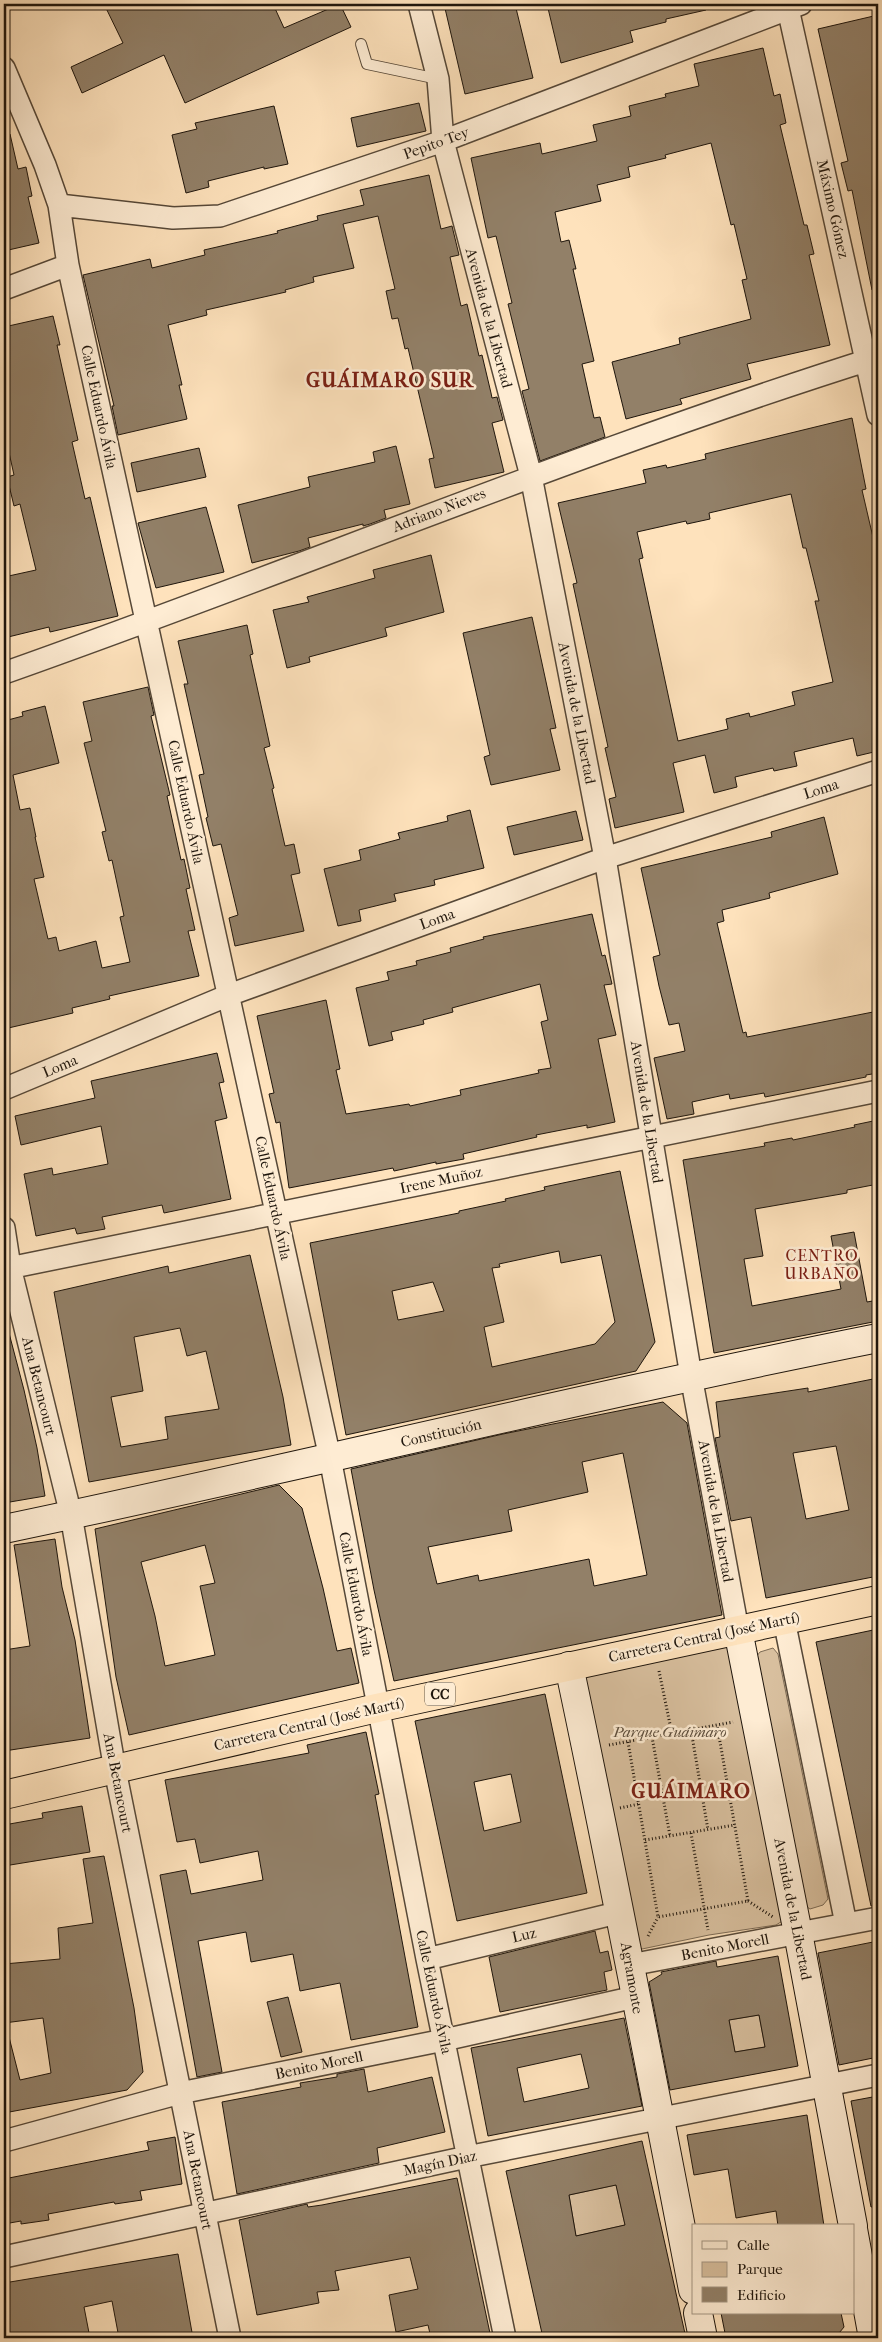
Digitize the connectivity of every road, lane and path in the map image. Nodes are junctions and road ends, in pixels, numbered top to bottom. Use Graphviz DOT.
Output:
graph roads {
  1 [pos="419,4"];
  2 [pos="792,5"];
  3 [pos="361,44"];
  4 [pos="4,68"];
  5 [pos="438,79"];
  6 [pos="443,141"];
  7 [pos="59,205"];
  8 [pos="68,265"];
  9 [pos="4,289"];
  10 [pos="872,359"];
  11 [pos="878,415"];
  12 [pos="531,476"];
  13 [pos="146,622"];
  14 [pos="4,673"];
  15 [pos="878,771"];
  16 [pos="605,858"];
  17 [pos="229,995"];
  18 [pos="4,1089"];
  19 [pos="878,1090"];
  20 [pos="651,1137"];
  21 [pos="277,1213"];
  22 [pos="4,1228"];
  23 [pos="7,1268"];
  24 [pos="878,1338"];
  25 [pos="690,1376"];
  26 [pos="330,1458"];
  27 [pos="71,1515"];
  28 [pos="4,1529"];
  29 [pos="878,1600"];
  30 [pos="784,1620"];
  31 [pos="738,1630"];
  32 [pos="655,1647"];
  33 [pos="570,1666"];
  34 [pos="377,1708"];
  35 [pos="756,1718"];
  36 [pos="717,1725"];
  37 [pos="691,1730"];
  38 [pos="672,1734"];
  39 [pos="652,1737"];
  40 [pos="628,1742"];
  41 [pos="587,1750"];
  42 [pos="115,1770"];
  43 [pos="4,1795"];
  44 [pos="638,1804"];
  45 [pos="613,1810"];
  46 [pos="735,1825"];
  47 [pos="708,1830"];
  48 [pos="691,1832"];
  49 [pos="670,1836"];
  50 [pos="645,1840"];
  51 [pos="705,1909"];
  52 [pos="621,1912"];
  53 [pos="777,1912"];
  54 [pos="878,1918"];
  55 [pos="770,1923"];
  56 [pos="846,1924"];
  57 [pos="798,1933"];
  58 [pos="712,1950"];
  59 [pos="427,1958"];
  60 [pos="630,1965"];
  61 [pos="635,1997"];
  62 [pos="444,2040"];
  63 [pos="878,2075"];
  64 [pos="826,2085"];
  65 [pos="180,2094"];
  66 [pos="660,2120"];
  67 [pos="4,2141"];
  68 [pos="467,2157"];
  69 [pos="205,2213"];
  70 [pos="852,2224"];
  71 [pos="854,2232"];
  72 [pos="4,2257"];
  73 [pos="692,2285"];
  74 [pos="698,2314"];
  75 [pos="230,2338"];
  76 [pos="504,2338"];
  77 [pos="703,2338"];
  78 [pos="874,2338"];
  1 -- 5 [label="street, Avenida de la Libertad"];
  2 -- 6 [label="street, Pepito Tey"];
  2 -- 10 [label="street, Máximo Gómez"];
  3 -- 5 [label="lane"];
  4 -- 7 [label="street, Calle Eduardo Ávila"];
  5 -- 6 [label="street, Avenida de la Libertad"];
  6 -- 7 [label="street, Pepito Tey"];
  6 -- 12 [label="street, Avenida de la Libertad"];
  7 -- 8 [label="street, Calle Eduardo Ávila"];
  8 -- 9 [label="street"];
  8 -- 13 [label="street, Calle Eduardo Ávila"];
  10 -- 11 [label="street, Máximo Gómez"];
  10 -- 12 [label="street, Adriano Nieves"];
  12 -- 13 [label="street, Adriano Nieves"];
  12 -- 16 [label="street, Avenida de la Libertad"];
  13 -- 14 [label="street, Adriano Nieves"];
  13 -- 17 [label="street, Calle Eduardo Ávila"];
  15 -- 16 [label="street, Loma"];
  16 -- 17 [label="street, Loma"];
  16 -- 20 [label="street, Avenida de la Libertad"];
  17 -- 18 [label="street, Loma"];
  17 -- 21 [label="street, Calle Eduardo Ávila"];
  19 -- 20 [label="street, Irene Muñoz"];
  20 -- 21 [label="street, Irene Muñoz"];
  20 -- 25 [label="street, Avenida de la Libertad"];
  21 -- 23 [label="street, Irene Muñoz"];
  21 -- 26 [label="street, Calle Eduardo Ávila"];
  22 -- 23 [label="street, Ana Betancourt"];
  23 -- 27 [label="street, Ana Betancourt"];
  24 -- 25 [label="street, Constitución"];
  25 -- 26 [label="street, Constitución"];
  25 -- 31 [label="street, Avenida de la Libertad"];
  26 -- 27 [label="street, Constitución"];
  26 -- 34 [label="street, Calle Eduardo Ávila"];
  27 -- 28 [label="street, Constitución"];
  27 -- 42 [label="street, Ana Betancourt"];
  29 -- 30 [label="highway, Carretera Central (José Martí) / CC"];
  30 -- 31 [label="highway, Carretera Central (José Martí) / CC"];
  30 -- 56 [label="street"];
  31 -- 32 [label="highway, Carretera Central (José Martí) / CC"];
  31 -- 35 [label="street, Avenida de la Libertad"];
  32 -- 33 [label="highway, Carretera Central (José Martí) / CC"];
  32 -- 38 [label="path"];
  33 -- 34 [label="highway, Carretera Central (José Martí) / CC"];
  33 -- 41 [label="street, Agramonte"];
  34 -- 42 [label="highway, Carretera Central (José Martí) / CC"];
  34 -- 59 [label="street, Calle Eduardo Ávila"];
  35 -- 36 [label="path"];
  35 -- 57 [label="street, Avenida de la Libertad"];
  36 -- 37 [label="path"];
  36 -- 46 [label="path"];
  37 -- 38 [label="path"];
  37 -- 47 [label="path"];
  38 -- 39 [label="path"];
  39 -- 40 [label="path"];
  39 -- 49 [label="path"];
  40 -- 41 [label="path"];
  40 -- 44 [label="path"];
  41 -- 52 [label="street, Agramonte"];
  42 -- 43 [label="highway, Carretera Central (José Martí) / CC"];
  42 -- 65 [label="street, Ana Betancourt"];
  44 -- 45 [label="path"];
  44 -- 50 [label="path"];
  46 -- 47 [label="path"];
  46 -- 51 [label="path"];
  47 -- 48 [label="path"];
  48 -- 49 [label="path"];
  48 -- 51 [label="path"];
  49 -- 50 [label="path"];
  50 -- 51 [label="path"];
  51 -- 58 [label="path"];
  52 -- 59 [label="street, Luz"];
  52 -- 60 [label="street, Agramonte"];
  53 -- 55 [label="path"];
  54 -- 56 [label="street, Benito Morell"];
  56 -- 57 [label="street, Benito Morell"];
  57 -- 58 [label="street, Benito Morell"];
  57 -- 64 [label="street, Avenida de la Libertad"];
  58 -- 60 [label="street, Benito Morell"];
  59 -- 62 [label="street, Calle Eduardo Ávila"];
  60 -- 61 [label="street, Agramonte"];
  61 -- 62 [label="street, Benito Morell"];
  61 -- 66 [label="street, Agramonte"];
  62 -- 65 [label="street, Benito Morell"];
  62 -- 68 [label="street, Calle Eduardo Ávila"];
  63 -- 64 [label="street, Magín Diaz"];
  64 -- 66 [label="street, Magín Diaz"];
  64 -- 70 [label="street, Avenida de la Libertad"];
  65 -- 67 [label="street, Benito Morell"];
  65 -- 69 [label="street, Ana Betancourt"];
  66 -- 68 [label="street, Magín Diaz"];
  66 -- 73 [label="street, Agramonte"];
  68 -- 69 [label="street, Magín Diaz"];
  68 -- 76 [label="street, Calle Eduardo Ávila"];
  69 -- 72 [label="street, Magín Diaz"];
  69 -- 75 [label="street, Ana Betancourt"];
  71 -- 78 [label="street, Avenida de la Libertad"];
  74 -- 77 [label="street"];
}
